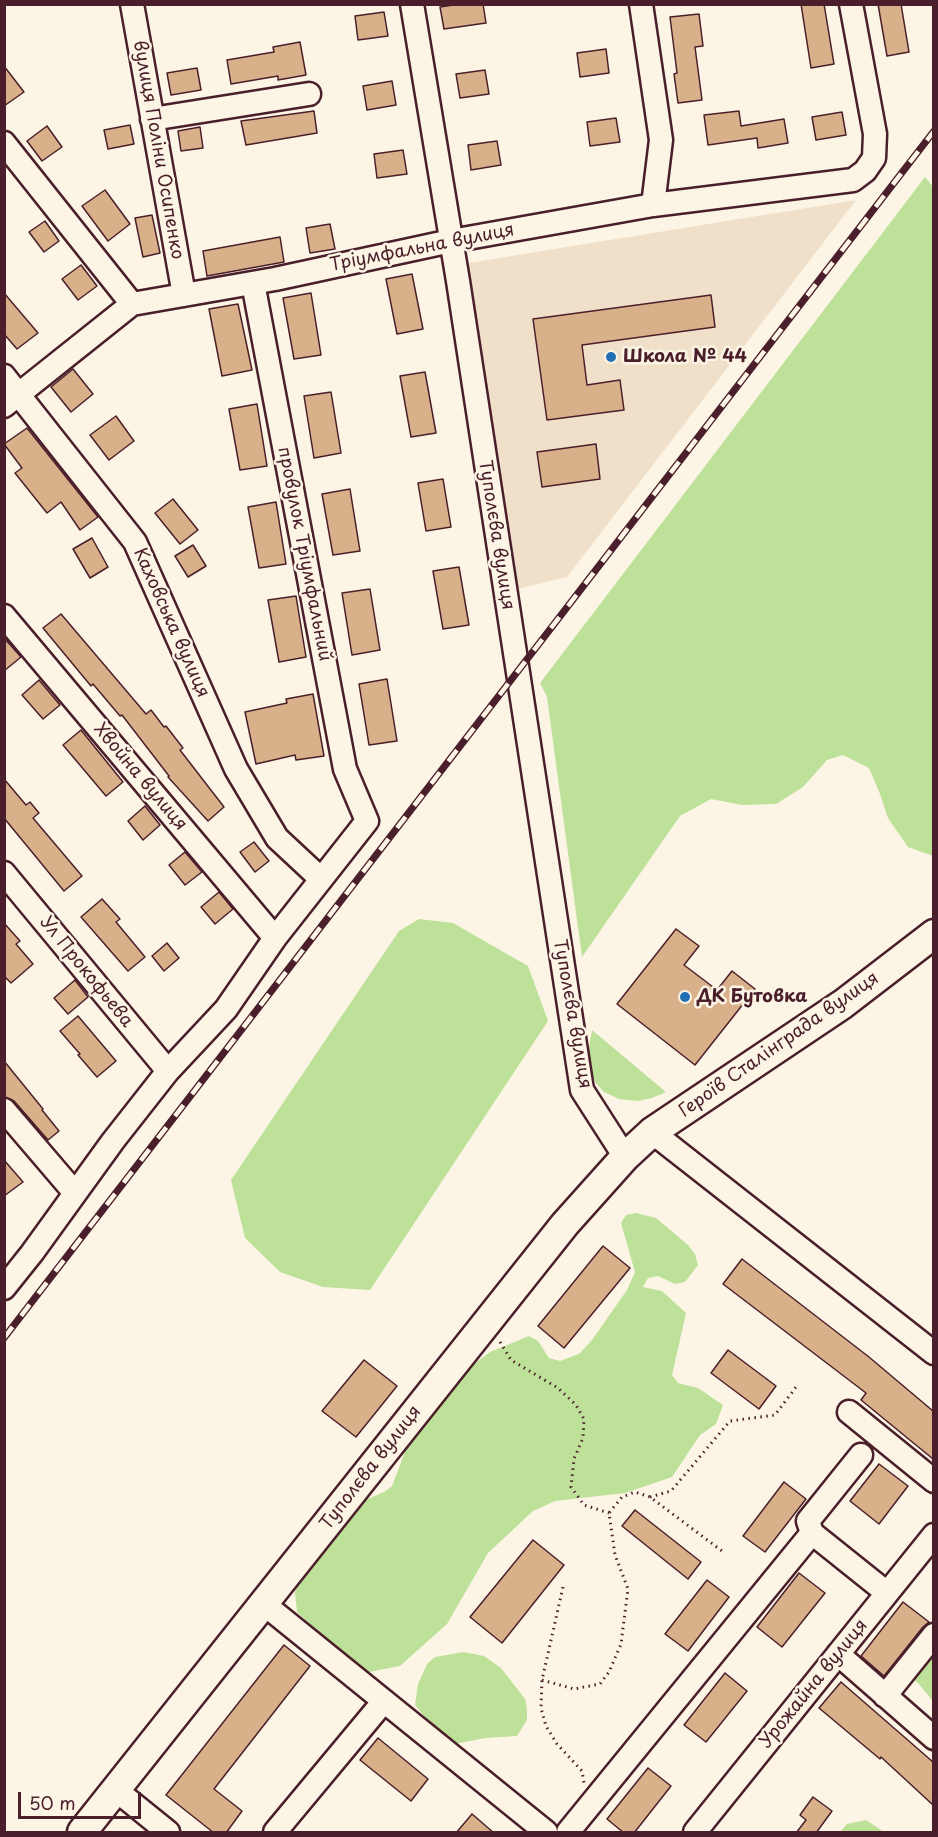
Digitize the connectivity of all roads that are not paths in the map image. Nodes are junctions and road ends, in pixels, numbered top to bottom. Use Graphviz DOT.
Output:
graph roads {
  1 [pos="132,4"];
  2 [pos="412,4"];
  3 [pos="641,4"];
  4 [pos="851,4"];
  5 [pos="309,94"];
  6 [pos="152,119"];
  7 [pos="4,143"];
  8 [pos="653,205"];
  9 [pos="451,241"];
  10 [pos="253,283"];
  11 [pos="184,295"];
  12 [pos="132,304"];
  13 [pos="4,376"];
  14 [pos="12,400"];
  15 [pos="4,616"];
  16 [pos="4,873"];
  17 [pos="321,879"];
  18 [pos="933,934"];
  19 [pos="275,938"];
  20 [pos="168,1071"];
  21 [pos="4,1110"];
  22 [pos="652,1132"];
  23 [pos="625,1157"];
  24 [pos="75,1193"];
  25 [pos="4,1288"];
  26 [pos="933,1353"];
  27 [pos="849,1412"];
  28 [pos="861,1455"];
  29 [pos="933,1481"];
  30 [pos="812,1533"];
  31 [pos="933,1535"];
  32 [pos="887,1593"];
  33 [pos="264,1604"];
  34 [pos="933,1635"];
  35 [pos="838,1654"];
  36 [pos="885,1696"];
  37 [pos="384,1701"];
  38 [pos="933,1738"];
  39 [pos="116,1790"];
  40 [pos="287,1828"];
  41 [pos="82,1833"];
  42 [pos="168,1833"];
  43 [pos="546,1833"];
  44 [pos="568,1833"];
  45 [pos="695,1833"];
  1 -- 6 [label="street, вулиця Поліни Осипенко"];
  2 -- 9 [label="street, Туполєва вулиця"];
  3 -- 8 [label="street"];
  4 -- 8 [label="street, Тріумфальна вулиця"];
  5 -- 6 [label="street"];
  6 -- 11 [label="street, вулиця Поліни Осипенко"];
  7 -- 12 [label="street"];
  8 -- 9 [label="street, Тріумфальна вулиця"];
  9 -- 10 [label="street, Тріумфальна вулиця"];
  9 -- 23 [label="street, Туполєва вулиця"];
  10 -- 11 [label="street, Тріумфальна вулиця"];
  10 -- 17 [label="street, провулок Тріумфальний"];
  11 -- 12 [label="street, Тріумфальна вулиця"];
  12 -- 14 [label="street, Тріумфальна вулиця"];
  13 -- 14 [label="street, Каховська вулиця"];
  14 -- 17 [label="street, Каховська вулиця"];
  15 -- 19 [label="street, Хвойна вулиця"];
  16 -- 20 [label="street, Ул Прокофьева"];
  17 -- 19 [label="street"];
  18 -- 22 [label="main road, Героїв Сталінграда вулиця"];
  19 -- 20 [label="street"];
  20 -- 24 [label="street"];
  21 -- 24 [label="street"];
  22 -- 23 [label="main road, Героїв Сталінграда вулиця"];
  22 -- 26 [label="street"];
  23 -- 33 [label="main road, Туполєва вулиця"];
  24 -- 25 [label="street"];
  27 -- 29 [label="street"];
  28 -- 30 [label="street"];
  30 -- 32 [label="street"];
  30 -- 44 [label="street"];
  31 -- 32 [label="street, Урожайна вулиця"];
  32 -- 35 [label="street, Урожайна вулиця"];
  33 -- 37 [label="street"];
  33 -- 39 [label="main road, Туполєва вулиця"];
  34 -- 36 [label="street"];
  35 -- 36 [label="street"];
  35 -- 45 [label="street, Урожайна вулиця"];
  36 -- 38 [label="street"];
  37 -- 40 [label="street"];
  37 -- 43 [label="street"];
  39 -- 41 [label="main road, Туполєва вулиця"];
  39 -- 42 [label="street"];
}
